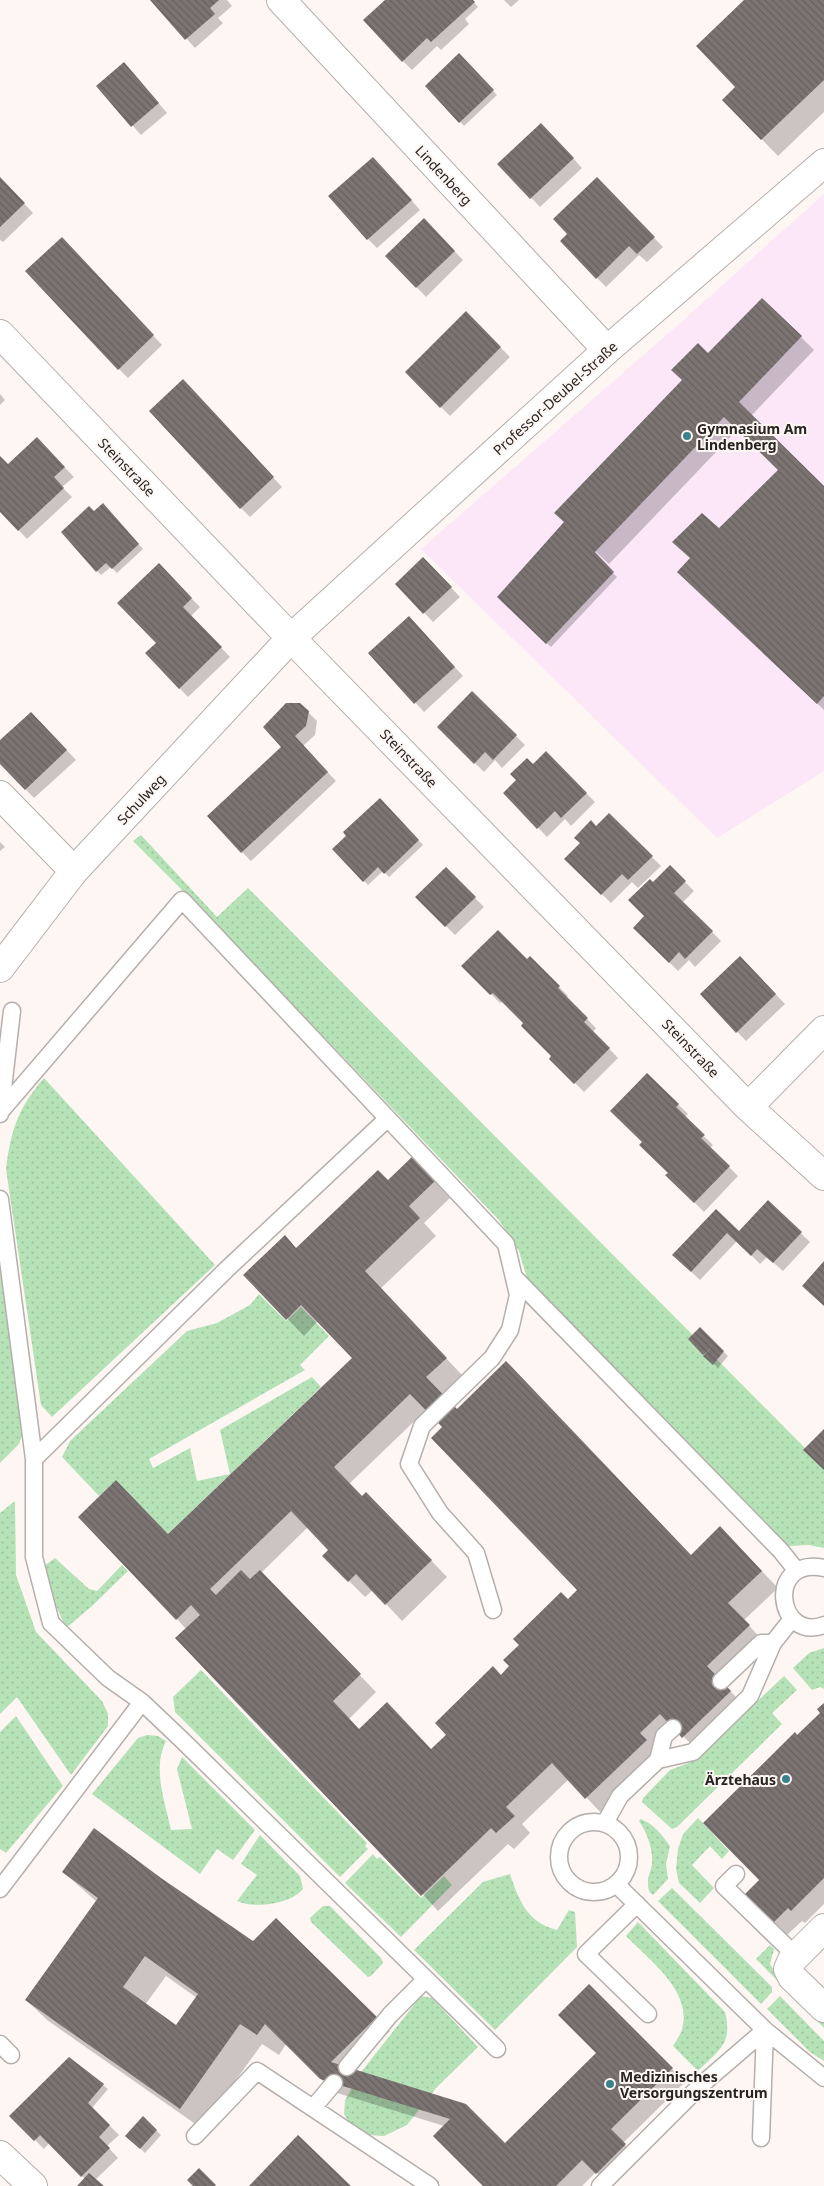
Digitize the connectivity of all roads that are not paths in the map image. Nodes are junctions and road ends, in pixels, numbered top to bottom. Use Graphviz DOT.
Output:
graph roads {
  1 [pos="281,0"];
  2 [pos="824,163"];
  3 [pos="0,334"];
  4 [pos="607,350"];
  5 [pos="291,638"];
  6 [pos="0,795"];
  7 [pos="74,871"];
  8 [pos="0,968"];
  9 [pos="12,1011"];
  10 [pos="824,1030"];
  11 [pos="748,1107"];
  12 [pos="0,1113"];
  13 [pos="387,1119"];
  14 [pos="824,1176"];
  15 [pos="0,1199"];
  16 [pos="514,1276"];
  17 [pos="34,1459"];
  18 [pos="824,1568"];
  19 [pos="797,1571"];
  20 [pos="493,1610"];
  21 [pos="792,1618"];
  22 [pos="824,1624"];
  23 [pos="773,1643"];
  24 [pos="721,1681"];
  25 [pos="142,1702"];
  26 [pos="673,1728"];
  27 [pos="658,1760"];
  28 [pos="605,1823"];
  29 [pos="736,1874"];
  30 [pos="616,1884"];
  31 [pos="0,1889"];
  32 [pos="637,1904"];
  33 [pos="824,1928"];
  34 [pos="796,1956"];
  35 [pos="426,1979"];
  36 [pos="824,2008"];
  37 [pos="648,2014"];
  38 [pos="766,2030"];
  39 [pos="498,2049"];
  40 [pos="347,2067"];
  41 [pos="824,2078"];
  42 [pos="334,2083"];
  43 [pos="313,2108"];
  44 [pos="194,2136"];
  45 [pos="761,2138"];
  46 [pos="0,2155"];
  47 [pos="33,2186"];
  48 [pos="430,2186"];
  49 [pos="600,2186"];
  1 -- 4 [label="street, Lindenberg"];
  2 -- 4 [label="street, Professor-Deubel-Straße"];
  3 -- 5 [label="street, Steinstraße"];
  4 -- 5 [label="street, Professor-Deubel-Straße"];
  5 -- 7 [label="street, Schulweg"];
  5 -- 11 [label="street, Steinstraße"];
  6 -- 7 [label="street"];
  7 -- 8 [label="street, Schulweg"];
  9 -- 12 [label="lane"];
  10 -- 11 [label="street"];
  11 -- 14 [label="street, Steinstraße"];
  12 -- 13 [label="lane"];
  13 -- 16 [label="lane"];
  13 -- 17 [label="lane"];
  15 -- 17 [label="lane"];
  16 -- 19 [label="lane"];
  16 -- 20 [label="lane"];
  17 -- 25 [label="lane"];
  18 -- 19 [label="lane"];
  19 -- 21 [label="lane"];
  21 -- 22 [label="lane"];
  21 -- 23 [label="lane"];
  23 -- 24 [label="lane"];
  23 -- 27 [label="lane"];
  25 -- 31 [label="lane"];
  25 -- 35 [label="lane"];
  26 -- 27 [label="lane"];
  27 -- 28 [label="lane"];
  28 -- 30 [label="lane"];
  28 -- 30 [label="lane"];
  29 -- 34 [label="lane"];
  30 -- 32 [label="lane"];
  32 -- 37 [label="lane"];
  32 -- 38 [label="lane"];
  33 -- 34 [label="street"];
  34 -- 36 [label="street"];
  35 -- 39 [label="lane"];
  35 -- 40 [label="lane"];
  38 -- 41 [label="lane"];
  38 -- 45 [label="lane"];
  38 -- 49 [label="lane"];
  42 -- 43 [label="lane"];
  43 -- 44 [label="lane"];
  43 -- 48 [label="lane"];
  46 -- 47 [label="street"];
}
